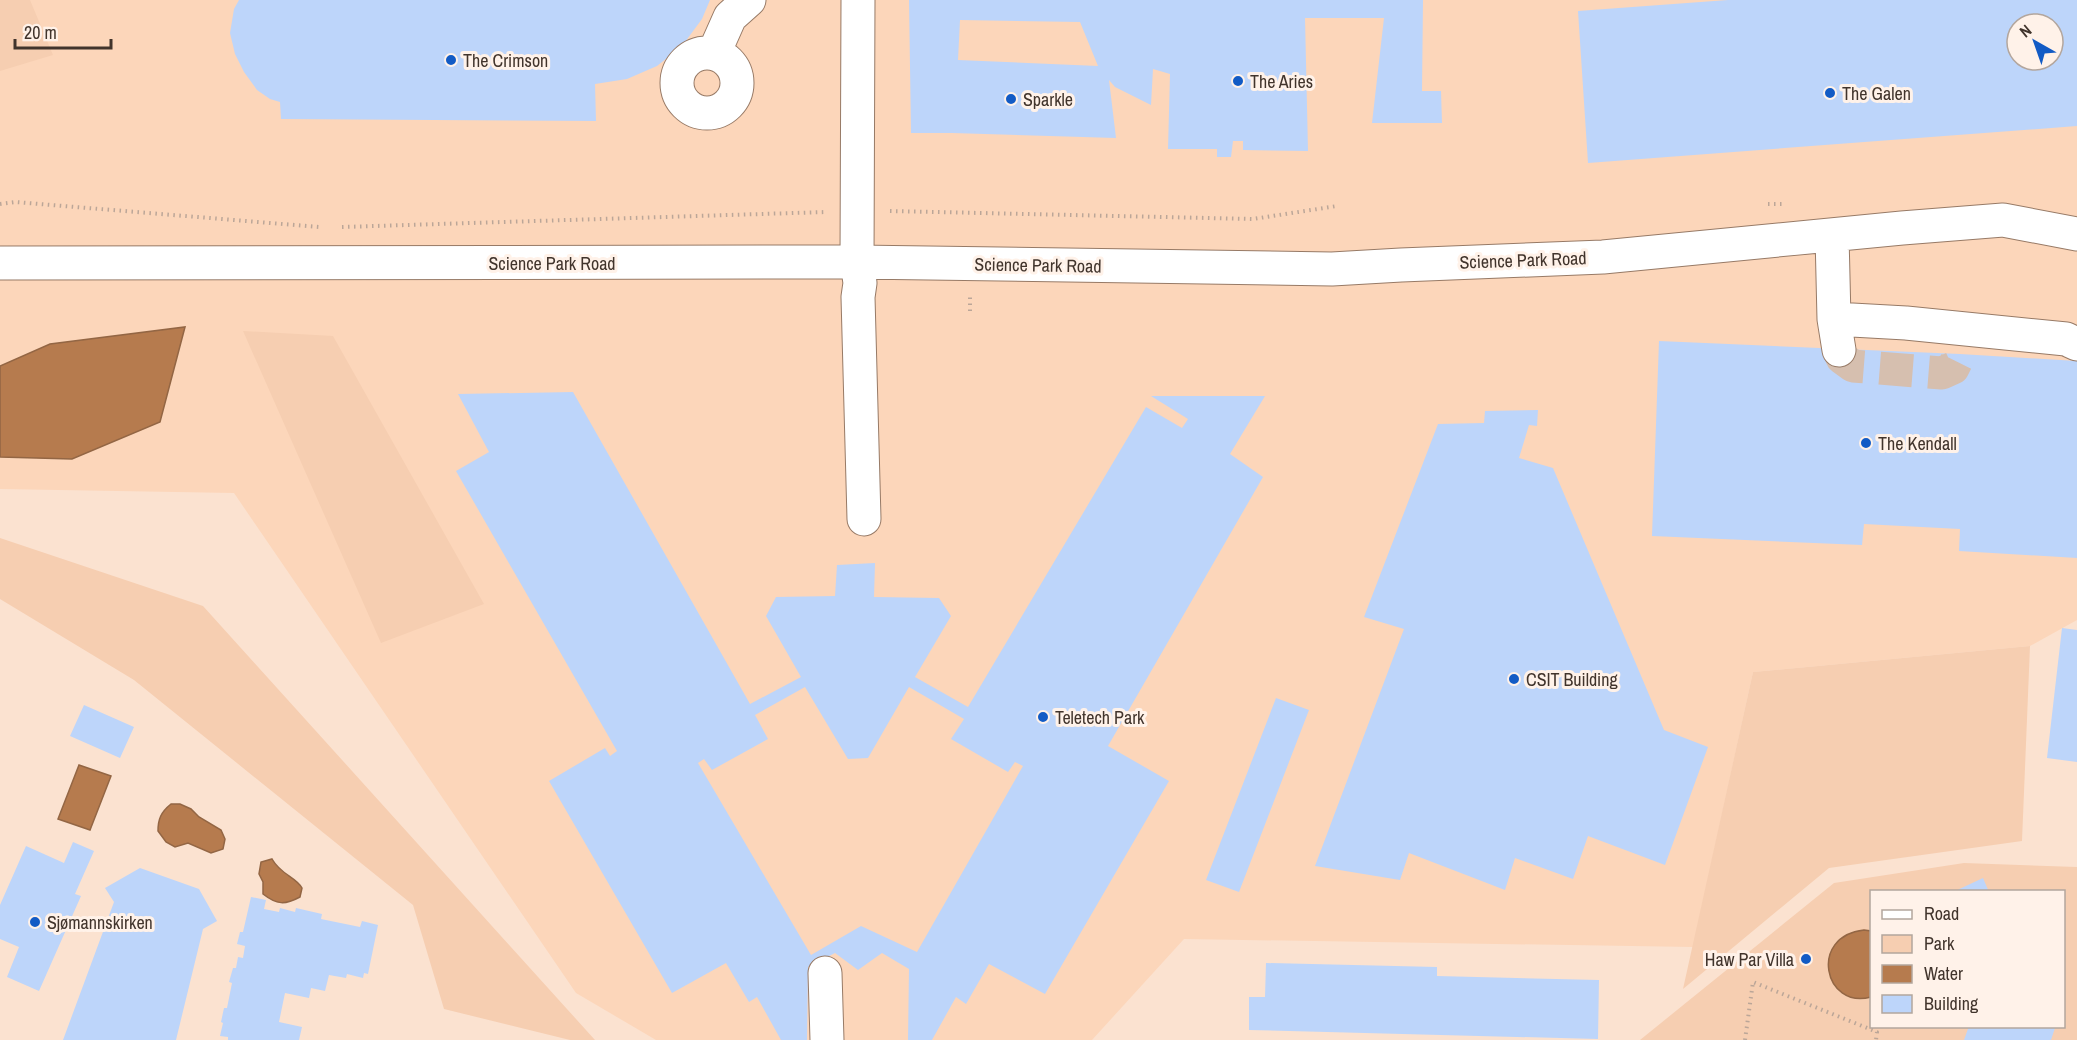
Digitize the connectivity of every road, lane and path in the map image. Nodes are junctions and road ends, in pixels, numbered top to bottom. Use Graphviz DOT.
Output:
graph roads {
  1 [pos="749,0"];
  2 [pos="858,0"];
  3 [pos="714,53"];
  4 [pos="0,204"];
  5 [pos="1337,206"];
  6 [pos="857,210"];
  7 [pos="336,227"];
  8 [pos="324,228"];
  9 [pos="2075,231"];
  10 [pos="1832,235"];
  11 [pos="857,262"];
  12 [pos="0,263"];
  13 [pos="2077,344"];
  14 [pos="864,519"];
  15 [pos="825,973"];
  16 [pos="827,1040"];
  17 [pos="1746,1040"];
  18 [pos="1876,1040"];
  1 -- 3 [label="street"];
  2 -- 6 [label="street"];
  4 -- 8 [label="path"];
  5 -- 6 [label="path"];
  6 -- 7 [label="path"];
  6 -- 11 [label="street"];
  9 -- 10 [label="street, Science Park Road"];
  10 -- 11 [label="street, Science Park Road"];
  10 -- 13 [label="street"];
  11 -- 12 [label="street, Science Park Road"];
  11 -- 14 [label="street"];
  15 -- 16 [label="street"];
  17 -- 18 [label="path"];
}
